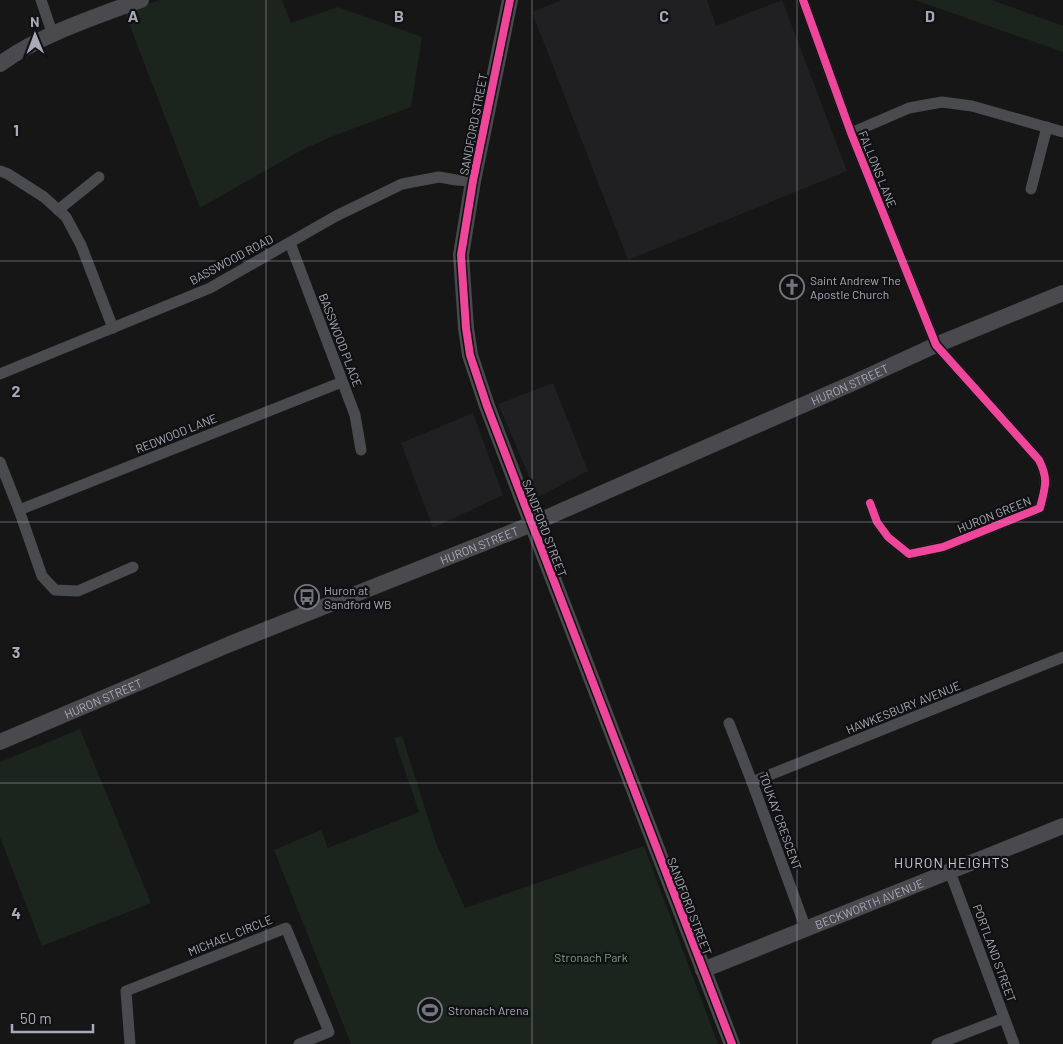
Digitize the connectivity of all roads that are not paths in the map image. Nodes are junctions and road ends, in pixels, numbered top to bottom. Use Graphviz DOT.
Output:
graph roads {
  1 [pos="41,0"];
  2 [pos="141,0"];
  3 [pos="510,0"];
  4 [pos="803,0"];
  5 [pos="53,35"];
  6 [pos="0,64"];
  7 [pos="1047,127"];
  8 [pos="1063,132"];
  9 [pos="852,133"];
  10 [pos="0,170"];
  11 [pos="99,177"];
  12 [pos="473,181"];
  13 [pos="1031,189"];
  14 [pos="58,210"];
  15 [pos="290,243"];
  16 [pos="1063,293"];
  17 [pos="113,328"];
  18 [pos="936,345"];
  19 [pos="0,374"];
  20 [pos="342,382"];
  21 [pos="361,450"];
  22 [pos="0,462"];
  23 [pos="870,503"];
  24 [pos="19,510"];
  25 [pos="532,524"];
  26 [pos="133,567"];
  27 [pos="1063,658"];
  28 [pos="729,723"];
  29 [pos="0,742"];
  30 [pos="752,782"];
  31 [pos="1063,826"];
  32 [pos="950,872"];
  33 [pos="806,929"];
  34 [pos="703,970"];
  35 [pos="1004,1018"];
  36 [pos="130,1044"];
  37 [pos="299,1044"];
  38 [pos="732,1044"];
  39 [pos="937,1044"];
  40 [pos="1014,1044"];
  1 -- 5 [label="street"];
  2 -- 5 [label="street"];
  3 -- 12 [label="street, SANDFORD STREET"];
  4 -- 9 [label="street, FALLONS LANE"];
  5 -- 6 [label="street"];
  7 -- 8 [label="street"];
  7 -- 9 [label="street"];
  7 -- 13 [label="street"];
  9 -- 18 [label="street, FALLONS LANE"];
  10 -- 14 [label="street"];
  11 -- 14 [label="street"];
  12 -- 15 [label="street, BASSWOOD ROAD"];
  12 -- 25 [label="street, SANDFORD STREET"];
  14 -- 17 [label="street"];
  15 -- 17 [label="street, BASSWOOD ROAD"];
  15 -- 20 [label="street, BASSWOOD PLACE"];
  16 -- 18 [label="street, HURON STREET"];
  17 -- 19 [label="street, BASSWOOD ROAD"];
  18 -- 23 [label="street, HURON GREEN"];
  18 -- 25 [label="street, HURON STREET"];
  20 -- 21 [label="street, BASSWOOD PLACE"];
  20 -- 24 [label="street, REDWOOD LANE"];
  22 -- 24 [label="street"];
  24 -- 26 [label="street"];
  25 -- 29 [label="street, HURON STREET"];
  25 -- 34 [label="street, SANDFORD STREET"];
  27 -- 30 [label="street, HAWKESBURY AVENUE"];
  28 -- 30 [label="street, TOUKAY CRESCENT"];
  30 -- 33 [label="street, TOUKAY CRESCENT"];
  31 -- 32 [label="street, BECKWORTH AVENUE"];
  32 -- 33 [label="street, BECKWORTH AVENUE"];
  32 -- 35 [label="street, PORTLAND STREET"];
  33 -- 34 [label="street, BECKWORTH AVENUE"];
  34 -- 38 [label="street, SANDFORD STREET"];
  35 -- 39 [label="street"];
  35 -- 40 [label="street, PORTLAND STREET"];
  36 -- 37 [label="street, MICHAEL CIRCLE"];
}
